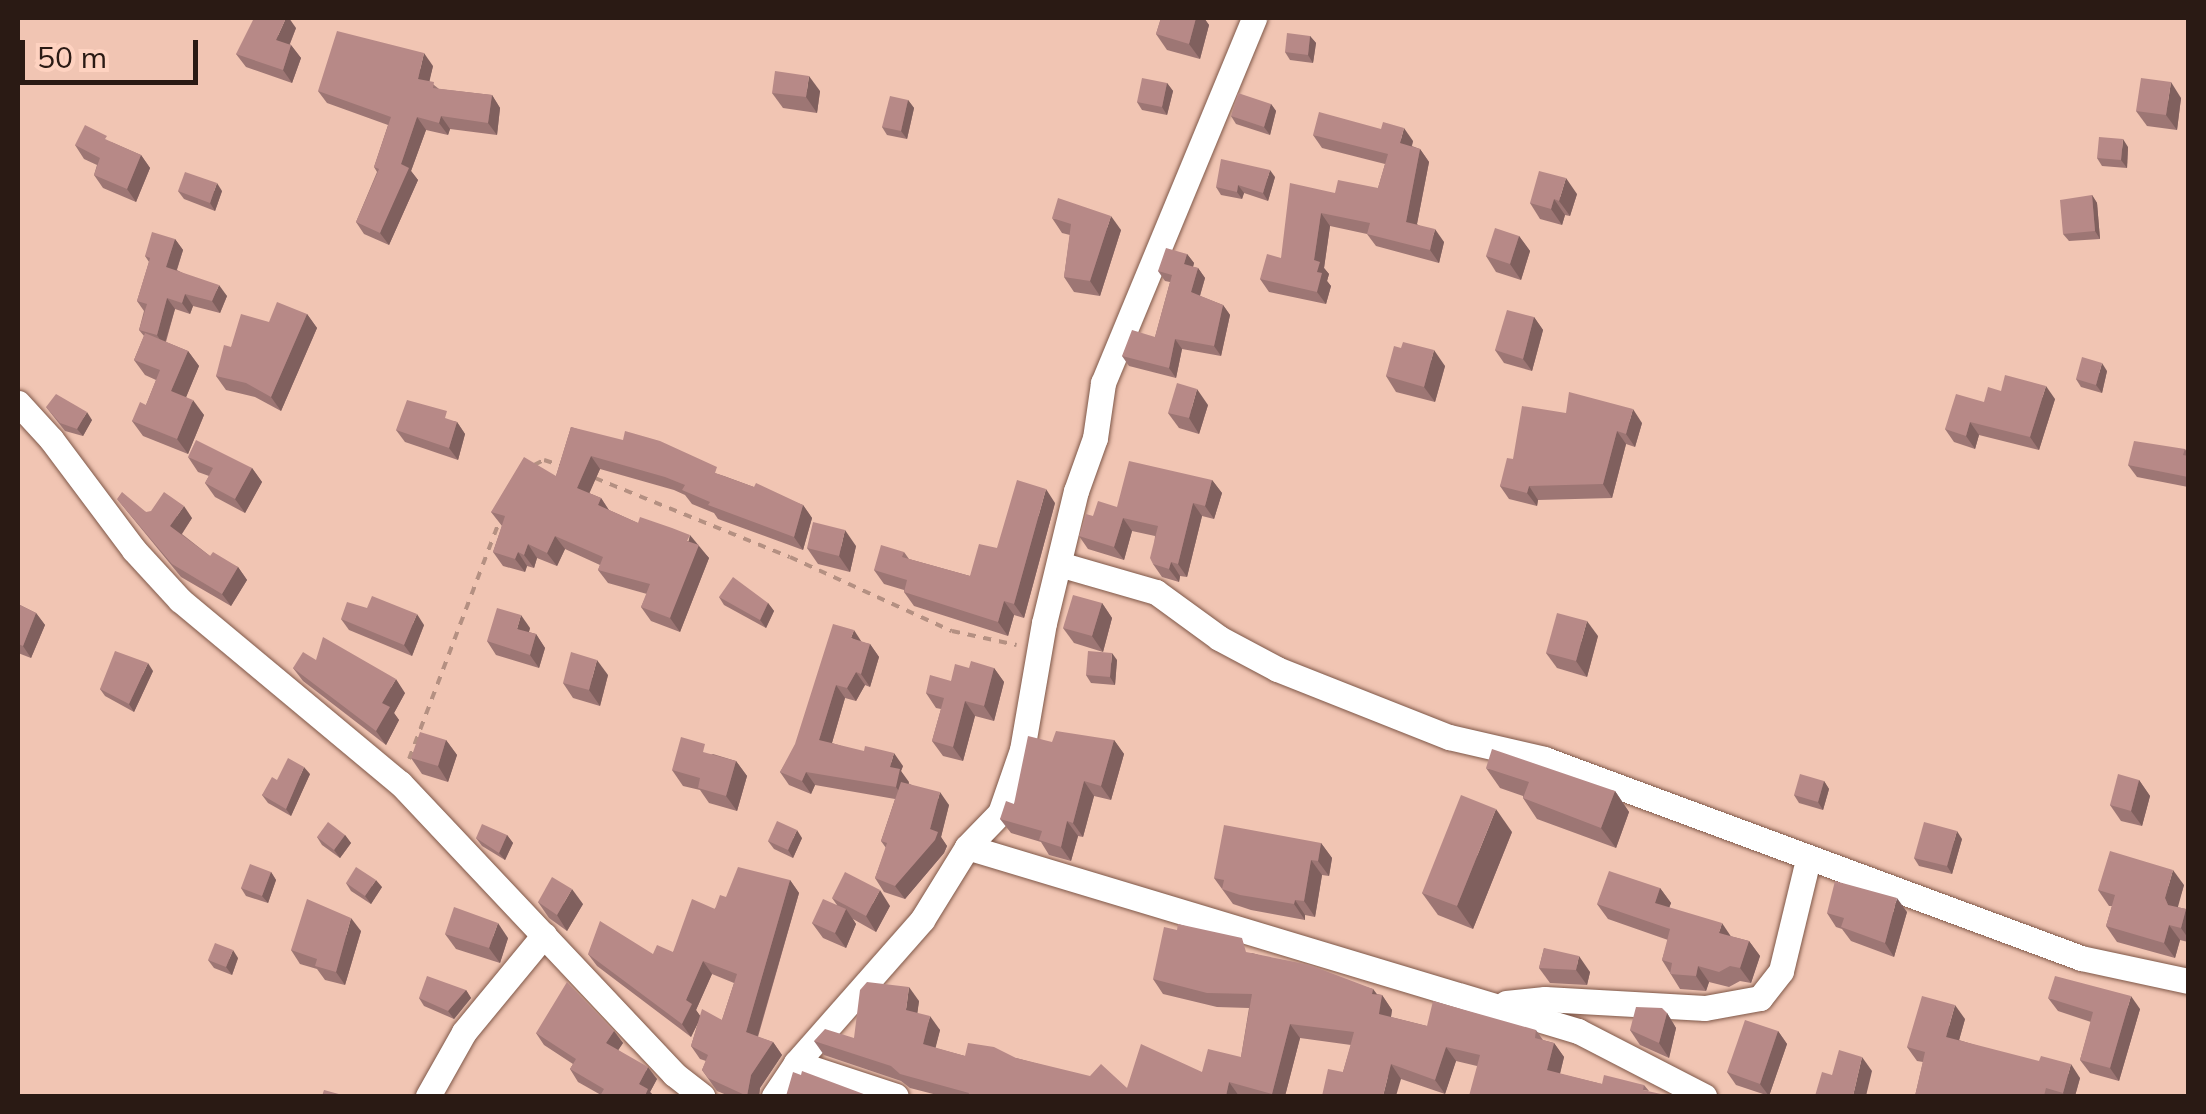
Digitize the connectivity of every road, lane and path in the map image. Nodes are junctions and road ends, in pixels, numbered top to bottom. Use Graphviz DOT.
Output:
graph roads {
  1 [pos="1254,18"];
  2 [pos="18,403"];
  3 [pos="531,466"];
  4 [pos="504,508"];
  5 [pos="1059,564"];
  6 [pos="1044,623"];
  7 [pos="400,782"];
  8 [pos="967,847"];
  9 [pos="1808,858"];
  10 [pos="544,935"];
  11 [pos="2188,980"];
  12 [pos="1496,1004"];
  13 [pos="796,1064"];
  14 [pos="428,1096"];
  15 [pos="702,1096"];
  16 [pos="774,1096"];
  17 [pos="896,1096"];
  18 [pos="1704,1096"];
  1 -- 5 [label="street"];
  2 -- 7 [label="street"];
  3 -- 6 [label="path"];
  4 -- 7 [label="path"];
  5 -- 6 [label="street"];
  5 -- 9 [label="street"];
  6 -- 8 [label="street"];
  7 -- 10 [label="street"];
  8 -- 12 [label="street"];
  8 -- 13 [label="street"];
  9 -- 11 [label="street"];
  9 -- 12 [label="street"];
  10 -- 14 [label="street"];
  10 -- 15 [label="street"];
  12 -- 18 [label="street"];
  13 -- 16 [label="street"];
  13 -- 17 [label="street"];
}
